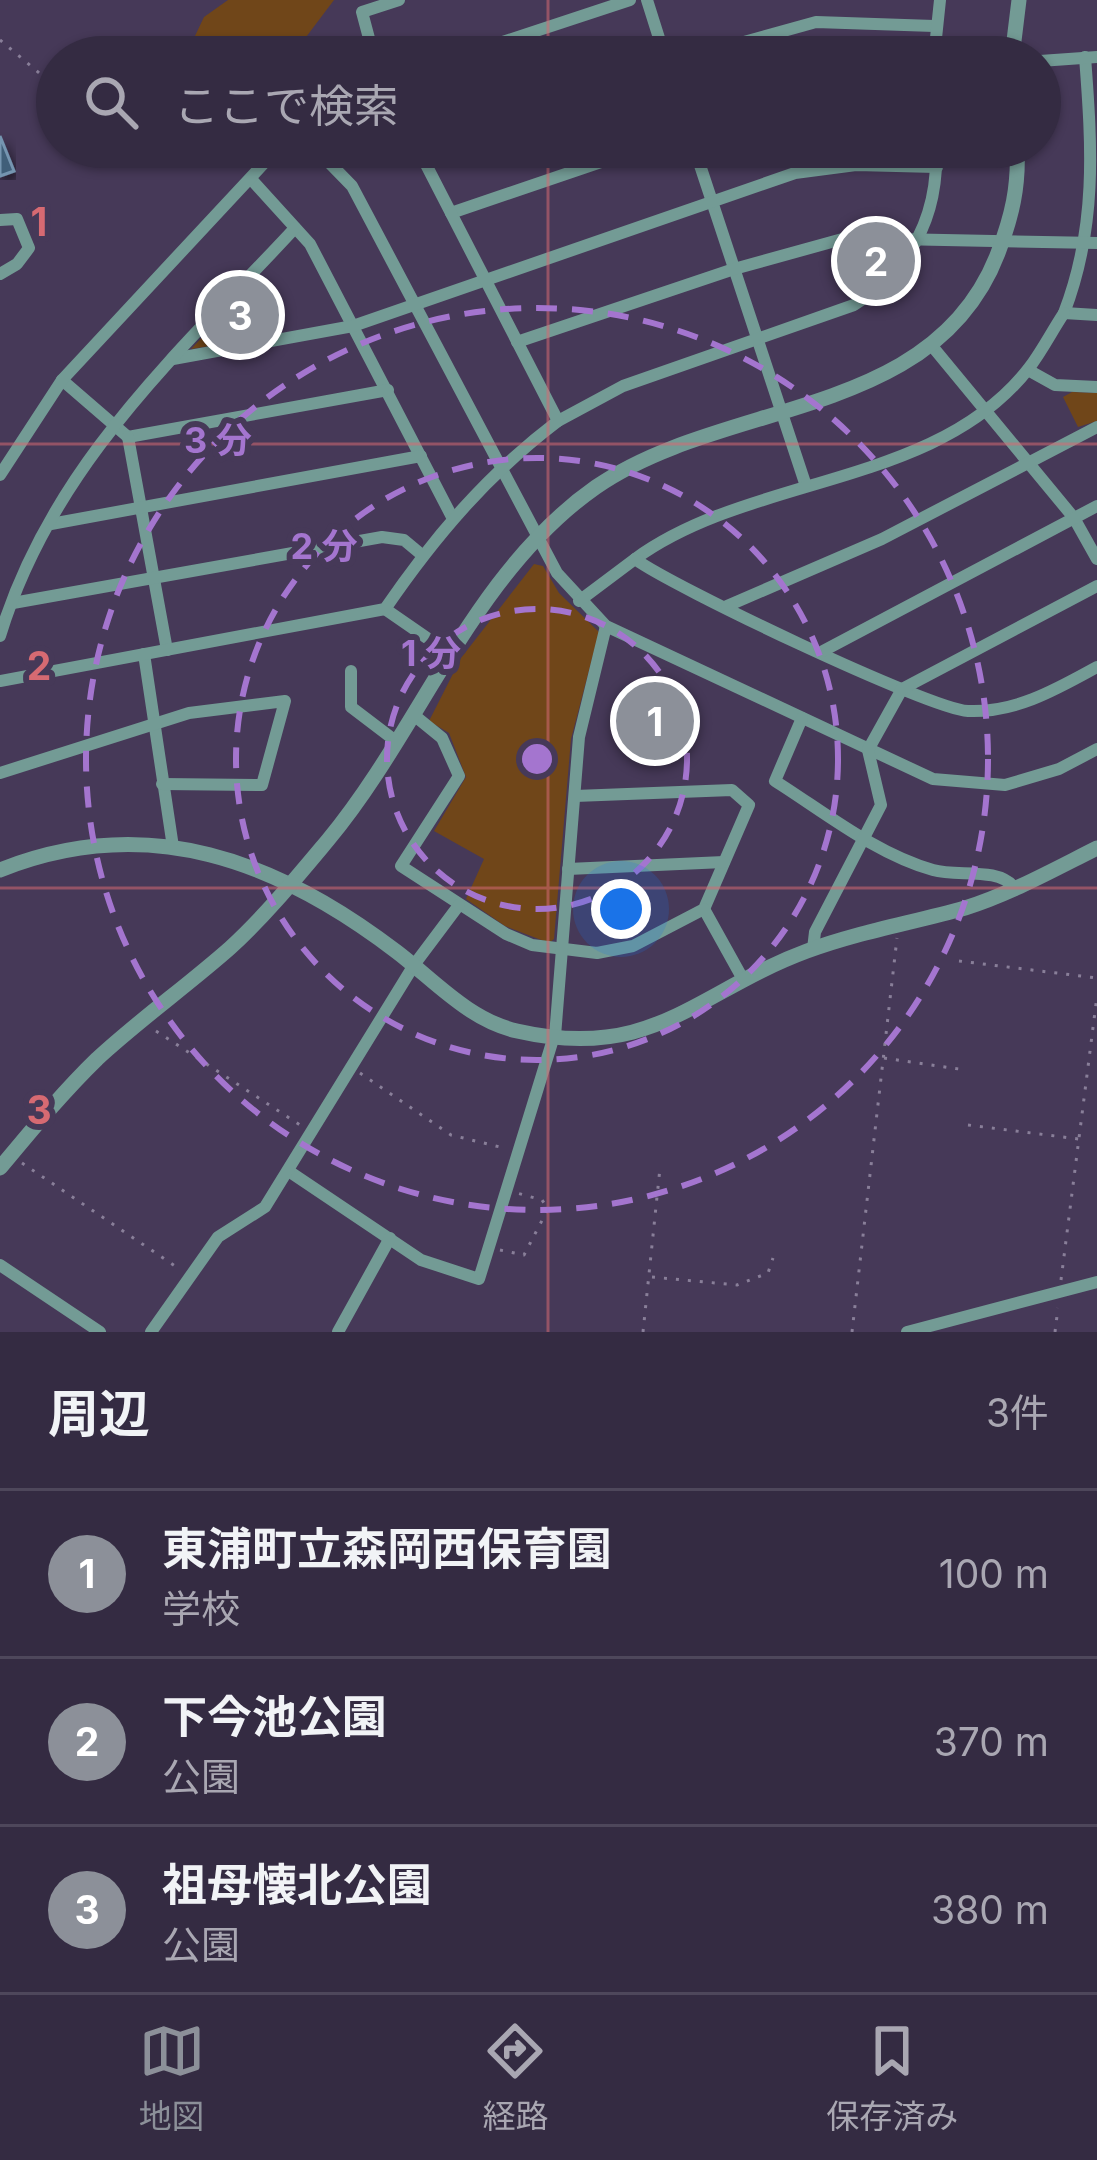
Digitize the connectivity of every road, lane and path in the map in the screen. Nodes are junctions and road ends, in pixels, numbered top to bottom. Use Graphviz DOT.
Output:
graph roads {
  1 [pos="399,0"];
  2 [pos="580,0"];
  3 [pos="630,0"];
  4 [pos="647,0"];
  5 [pos="940,0"];
  6 [pos="1019,0"];
  7 [pos="585,15"];
  8 [pos="934,26"];
  9 [pos="368,36"];
  10 [pos="521,36"];
  11 [pos="658,36"];
  12 [pos="766,36"];
  13 [pos="934,36"];
  14 [pos="1015,36"];
  15 [pos="0,40"];
  16 [pos="1091,57"];
  17 [pos="1061,59"];
  18 [pos="36,70"];
  19 [pos="1094,130"];
  20 [pos="261,168"];
  21 [pos="334,168"];
  22 [pos="428,168"];
  23 [pos="583,168"];
  24 [pos="701,168"];
  25 [pos="823,168"];
  26 [pos="937,168"];
  27 [pos="1017,168"];
  28 [pos="251,179"];
  29 [pos="711,200"];
  30 [pos="1095,202"];
  31 [pos="451,213"];
  32 [pos="0,220"];
  33 [pos="295,228"];
  34 [pos="921,237"];
  35 [pos="1003,240"];
  36 [pos="1092,243"];
  37 [pos="734,268"];
  38 [pos="0,274"];
  39 [pos="484,277"];
  40 [pos="414,303"];
  41 [pos="1064,313"];
  42 [pos="1097,315"];
  43 [pos="353,326"];
  44 [pos="758,339"];
  45 [pos="517,342"];
  46 [pos="932,346"];
  47 [pos="173,359"];
  48 [pos="1028,370"];
  49 [pos="62,380"];
  50 [pos="1097,387"];
  51 [pos="388,390"];
  52 [pos="983,410"];
  53 [pos="781,411"];
  54 [pos="558,422"];
  55 [pos="112,423"];
  56 [pos="1097,427"];
  57 [pos="128,437"];
  58 [pos="421,455"];
  59 [pos="1028,462"];
  60 [pos="500,466"];
  61 [pos="0,475"];
  62 [pos="806,486"];
  63 [pos="1097,506"];
  64 [pos="141,510"];
  65 [pos="452,518"];
  66 [pos="1074,518"];
  67 [pos="51,524"];
  68 [pos="536,538"];
  69 [pos="422,555"];
  70 [pos="635,559"];
  71 [pos="1097,559"];
  72 [pos="154,580"];
  73 [pos="1097,586"];
  74 [pos="579,602"];
  75 [pos="14,603"];
  76 [pos="728,606"];
  77 [pos="385,609"];
  78 [pos="605,626"];
  79 [pos="0,636"];
  80 [pos="167,650"];
  81 [pos="823,651"];
  82 [pos="144,654"];
  83 [pos="453,656"];
  84 [pos="1097,667"];
  85 [pos="351,670"];
  86 [pos="0,681"];
  87 [pos="902,688"];
  88 [pos="415,716"];
  89 [pos="802,718"];
  90 [pos="152,724"];
  91 [pos="397,742"];
  92 [pos="1097,749"];
  93 [pos="868,750"];
  94 [pos="0,773"];
  95 [pos="162,784"];
  96 [pos="575,796"];
  97 [pos="865,838"];
  98 [pos="173,847"];
  99 [pos="1097,848"];
  100 [pos="724,862"];
  101 [pos="568,869"];
  102 [pos="0,870"];
  103 [pos="292,881"];
  104 [pos="1014,887"];
  105 [pos="459,905"];
  106 [pos="704,908"];
  107 [pos="898,925"];
  108 [pos="813,949"];
  109 [pos="561,950"];
  110 [pos="959,961"];
  111 [pos="413,964"];
  112 [pos="1097,978"];
  113 [pos="744,981"];
  114 [pos="1097,996"];
  115 [pos="156,1031"];
  116 [pos="555,1036"];
  117 [pos="884,1058"];
  118 [pos="354,1069"];
  119 [pos="959,1069"];
  120 [pos="968,1125"];
  121 [pos="314,1134"];
  122 [pos="1079,1139"];
  123 [pos="520,1152"];
  124 [pos="5,1161"];
  125 [pos="660,1168"];
  126 [pos="290,1172"];
  127 [pos="509,1191"];
  128 [pos="390,1238"];
  129 [pos="494,1247"];
  130 [pos="773,1258"];
  131 [pos="0,1265"];
  132 [pos="189,1276"];
  133 [pos="649,1276"];
  134 [pos="1097,1282"];
  135 [pos="1060,1292"];
  136 [pos="100,1332"];
  137 [pos="151,1332"];
  138 [pos="338,1332"];
  139 [pos="643,1332"];
  140 [pos="852,1332"];
  141 [pos="907,1332"];
  142 [pos="1055,1332"];
  1 -- 9 [label="street"];
  2 -- 7 [label="street"];
  3 -- 7 [label="street"];
  4 -- 11 [label="street"];
  5 -- 8 [label="street"];
  6 -- 14 [label="street"];
  7 -- 10 [label="street"];
  8 -- 12 [label="street"];
  8 -- 13 [label="street"];
  15 -- 18 [label="path"];
  16 -- 17 [label="street"];
  16 -- 19 [label="street"];
  19 -- 30 [label="street"];
  20 -- 28 [label="street"];
  21 -- 40 [label="street"];
  22 -- 31 [label="street"];
  23 -- 31 [label="street"];
  24 -- 29 [label="street"];
  25 -- 29 [label="street"];
  26 -- 34 [label="street"];
  27 -- 35 [label="street"];
  28 -- 33 [label="street"];
  28 -- 49 [label="street"];
  29 -- 37 [label="street"];
  29 -- 39 [label="street"];
  30 -- 36 [label="street"];
  31 -- 39 [label="street"];
  32 -- 38 [label="street"];
  33 -- 43 [label="street"];
  33 -- 47 [label="street"];
  34 -- 35 [label="street"];
  34 -- 37 [label="street"];
  34 -- 44 [label="street"];
  35 -- 36 [label="street"];
  35 -- 46 [label="street"];
  36 -- 41 [label="street"];
  37 -- 44 [label="street"];
  37 -- 45 [label="street"];
  39 -- 40 [label="street"];
  39 -- 45 [label="street"];
  40 -- 43 [label="street"];
  40 -- 60 [label="street"];
  41 -- 42 [label="street"];
  41 -- 48 [label="street"];
  43 -- 47 [label="street"];
  43 -- 51 [label="street"];
  44 -- 53 [label="street"];
  44 -- 54 [label="street"];
  45 -- 54 [label="street"];
  46 -- 52 [label="street"];
  46 -- 53 [label="street"];
  47 -- 55 [label="street"];
  48 -- 50 [label="street"];
  48 -- 52 [label="street"];
  49 -- 55 [label="street"];
  49 -- 61 [label="street"];
  51 -- 57 [label="street"];
  51 -- 58 [label="street"];
  52 -- 59 [label="street"];
  52 -- 62 [label="street"];
  53 -- 62 [label="street"];
  53 -- 68 [label="street"];
  54 -- 60 [label="street"];
  55 -- 57 [label="street"];
  55 -- 67 [label="street"];
  56 -- 59 [label="street"];
  57 -- 64 [label="street"];
  58 -- 64 [label="street"];
  58 -- 65 [label="street"];
  59 -- 66 [label="street"];
  59 -- 76 [label="street"];
  60 -- 65 [label="street"];
  60 -- 68 [label="street"];
  62 -- 70 [label="street"];
  63 -- 66 [label="street"];
  64 -- 67 [label="street"];
  64 -- 72 [label="street"];
  65 -- 69 [label="street"];
  66 -- 71 [label="street"];
  66 -- 81 [label="street"];
  67 -- 75 [label="street"];
  68 -- 74 [label="street"];
  68 -- 83 [label="street"];
  69 -- 72 [label="street"];
  69 -- 77 [label="street"];
  70 -- 74 [label="street"];
  70 -- 76 [label="street"];
  72 -- 75 [label="street"];
  72 -- 80 [label="street"];
  73 -- 87 [label="street"];
  74 -- 78 [label="street"];
  75 -- 79 [label="street"];
  76 -- 81 [label="street"];
  77 -- 80 [label="street"];
  77 -- 83 [label="street"];
  78 -- 89 [label="street"];
  78 -- 96 [label="street"];
  80 -- 82 [label="street"];
  81 -- 87 [label="street"];
  82 -- 86 [label="street"];
  82 -- 90 [label="street"];
  83 -- 88 [label="street"];
  84 -- 87 [label="street"];
  85 -- 91 [label="street"];
  87 -- 93 [label="street"];
  88 -- 91 [label="street"];
  88 -- 105 [label="street"];
  89 -- 93 [label="street"];
  89 -- 97 [label="street"];
  90 -- 94 [label="street"];
  90 -- 95 [label="street"];
  90 -- 95 [label="street"];
  91 -- 103 [label="street"];
  92 -- 93 [label="street"];
  93 -- 97 [label="street"];
  95 -- 98 [label="street"];
  96 -- 100 [label="street"];
  96 -- 101 [label="street"];
  97 -- 104 [label="street"];
  97 -- 108 [label="street"];
  98 -- 102 [label="street"];
  98 -- 103 [label="street"];
  99 -- 104 [label="street"];
  100 -- 101 [label="street"];
  100 -- 106 [label="street"];
  101 -- 109 [label="street"];
  103 -- 111 [label="street"];
  103 -- 124 [label="street"];
  104 -- 107 [label="street"];
  105 -- 109 [label="street"];
  105 -- 111 [label="street"];
  106 -- 109 [label="street"];
  106 -- 113 [label="street"];
  107 -- 108 [label="street"];
  107 -- 117 [label="path"];
  108 -- 113 [label="street"];
  109 -- 116 [label="street"];
  110 -- 112 [label="path"];
  111 -- 116 [label="street"];
  111 -- 118 [label="street"];
  113 -- 116 [label="street"];
  114 -- 122 [label="path"];
  115 -- 121 [label="path"];
  116 -- 123 [label="street"];
  117 -- 119 [label="path"];
  117 -- 140 [label="path"];
  118 -- 121 [label="street"];
  118 -- 123 [label="path"];
  120 -- 122 [label="path"];
  121 -- 126 [label="street"];
  122 -- 135 [label="path"];
  123 -- 127 [label="street"];
  124 -- 132 [label="path"];
  125 -- 133 [label="path"];
  126 -- 128 [label="street"];
  126 -- 132 [label="street"];
  127 -- 129 [label="street"];
  127 -- 129 [label="path"];
  128 -- 129 [label="street"];
  128 -- 138 [label="street"];
  130 -- 133 [label="path"];
  131 -- 136 [label="street"];
  132 -- 137 [label="street"];
  133 -- 139 [label="path"];
  134 -- 135 [label="street"];
  135 -- 141 [label="street"];
  135 -- 142 [label="path"];
}
